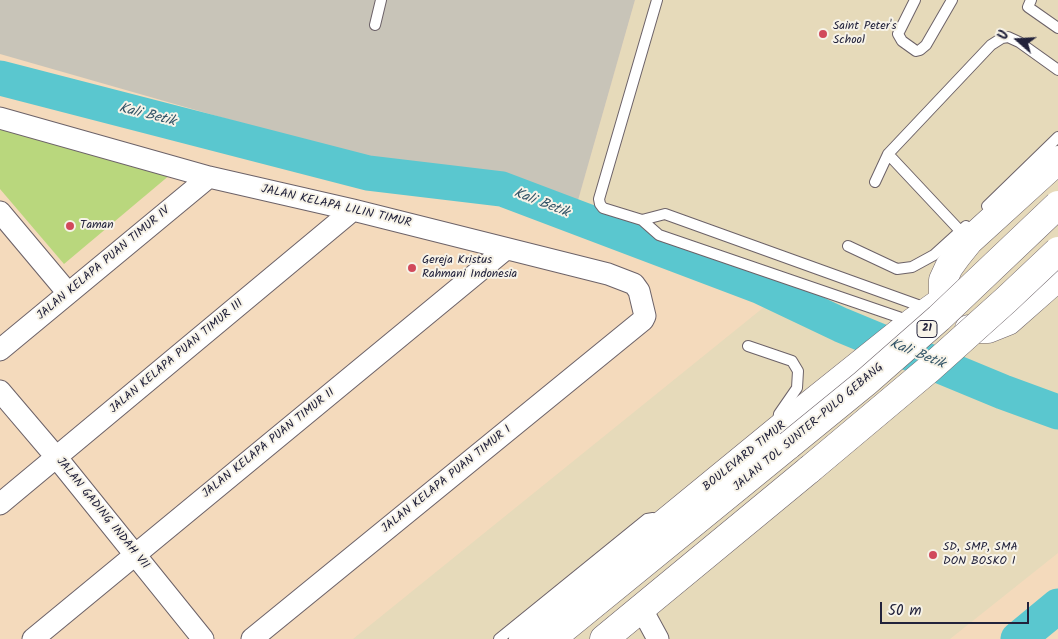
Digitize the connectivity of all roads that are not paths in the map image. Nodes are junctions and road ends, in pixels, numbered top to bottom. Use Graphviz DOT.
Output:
graph roads {
  1 [pos="381,0"];
  2 [pos="657,0"];
  3 [pos="915,0"];
  4 [pos="952,0"];
  5 [pos="1031,0"];
  6 [pos="375,25"];
  7 [pos="1058,28"];
  8 [pos="1058,70"];
  9 [pos="0,118"];
  10 [pos="1058,137"];
  11 [pos="888,154"];
  12 [pos="1058,160"];
  13 [pos="209,178"];
  14 [pos="875,182"];
  15 [pos="1058,190"];
  16 [pos="1058,205"];
  17 [pos="353,210"];
  18 [pos="0,212"];
  19 [pos="642,220"];
  20 [pos="971,226"];
  21 [pos="848,246"];
  22 [pos="506,249"];
  23 [pos="1058,249"];
  24 [pos="1058,276"];
  25 [pos="68,293"];
  26 [pos="923,315"];
  27 [pos="643,320"];
  28 [pos="968,329"];
  29 [pos="748,346"];
  30 [pos="0,350"];
  31 [pos="0,391"];
  32 [pos="807,407"];
  33 [pos="778,430"];
  34 [pos="831,455"];
  35 [pos="57,458"];
  36 [pos="0,504"];
  37 [pos="664,524"];
  38 [pos="134,554"];
  39 [pos="652,628"];
  40 [pos="32,639"];
  41 [pos="202,639"];
  42 [pos="252,639"];
  43 [pos="499,639"];
  44 [pos="522,639"];
  45 [pos="551,639"];
  46 [pos="604,639"];
  47 [pos="624,639"];
  1 -- 6 [label="lane"];
  2 -- 19 [label="lane"];
  3 -- 4 [label="lane"];
  5 -- 7 [label="lane"];
  8 -- 11 [label="lane"];
  9 -- 13 [label="street, JALAN KELAPA LILIN TIMUR"];
  10 -- 20 [label="lane"];
  11 -- 14 [label="lane"];
  11 -- 20 [label="lane"];
  12 -- 20 [label="main road"];
  13 -- 17 [label="street, JALAN KELAPA LILIN TIMUR"];
  13 -- 25 [label="street, JALAN KELAPA PUAN TIMUR IV"];
  15 -- 26 [label="main road, BOULEVARD TIMUR"];
  16 -- 45 [label="main road, JALAN TOL SUNTER–PULO GEBANG / 21, bridge"];
  17 -- 22 [label="street, JALAN KELAPA LILIN TIMUR"];
  17 -- 35 [label="street, JALAN KELAPA PUAN TIMUR III"];
  18 -- 25 [label="street"];
  19 -- 26 [label="lane"];
  19 -- 26 [label="lane"];
  20 -- 21 [label="lane"];
  20 -- 26 [label="main road"];
  22 -- 27 [label="street, JALAN KELAPA LILIN TIMUR"];
  22 -- 38 [label="street, JALAN KELAPA PUAN TIMUR II"];
  23 -- 28 [label="main road, bridge"];
  23 -- 46 [label="main road, 21, bridge"];
  24 -- 28 [label="main road"];
  25 -- 30 [label="street, JALAN KELAPA PUAN TIMUR IV"];
  26 -- 32 [label="main road, BOULEVARD TIMUR"];
  27 -- 42 [label="street, JALAN KELAPA PUAN TIMUR I"];
  28 -- 34 [label="main road, bridge"];
  29 -- 33 [label="lane"];
  31 -- 35 [label="street, JALAN GADING INDAH VII"];
  32 -- 33 [label="main road, BOULEVARD TIMUR"];
  32 -- 34 [label="main road"];
  33 -- 37 [label="main road, BOULEVARD TIMUR"];
  34 -- 39 [label="main road"];
  35 -- 36 [label="street, JALAN KELAPA PUAN TIMUR III"];
  35 -- 38 [label="street, JALAN GADING INDAH VII"];
  37 -- 43 [label="lane"];
  37 -- 44 [label="main road, BOULEVARD TIMUR"];
  38 -- 40 [label="street, JALAN KELAPA PUAN TIMUR II"];
  38 -- 41 [label="street, JALAN GADING INDAH VII"];
  39 -- 47 [label="main road"];
}
